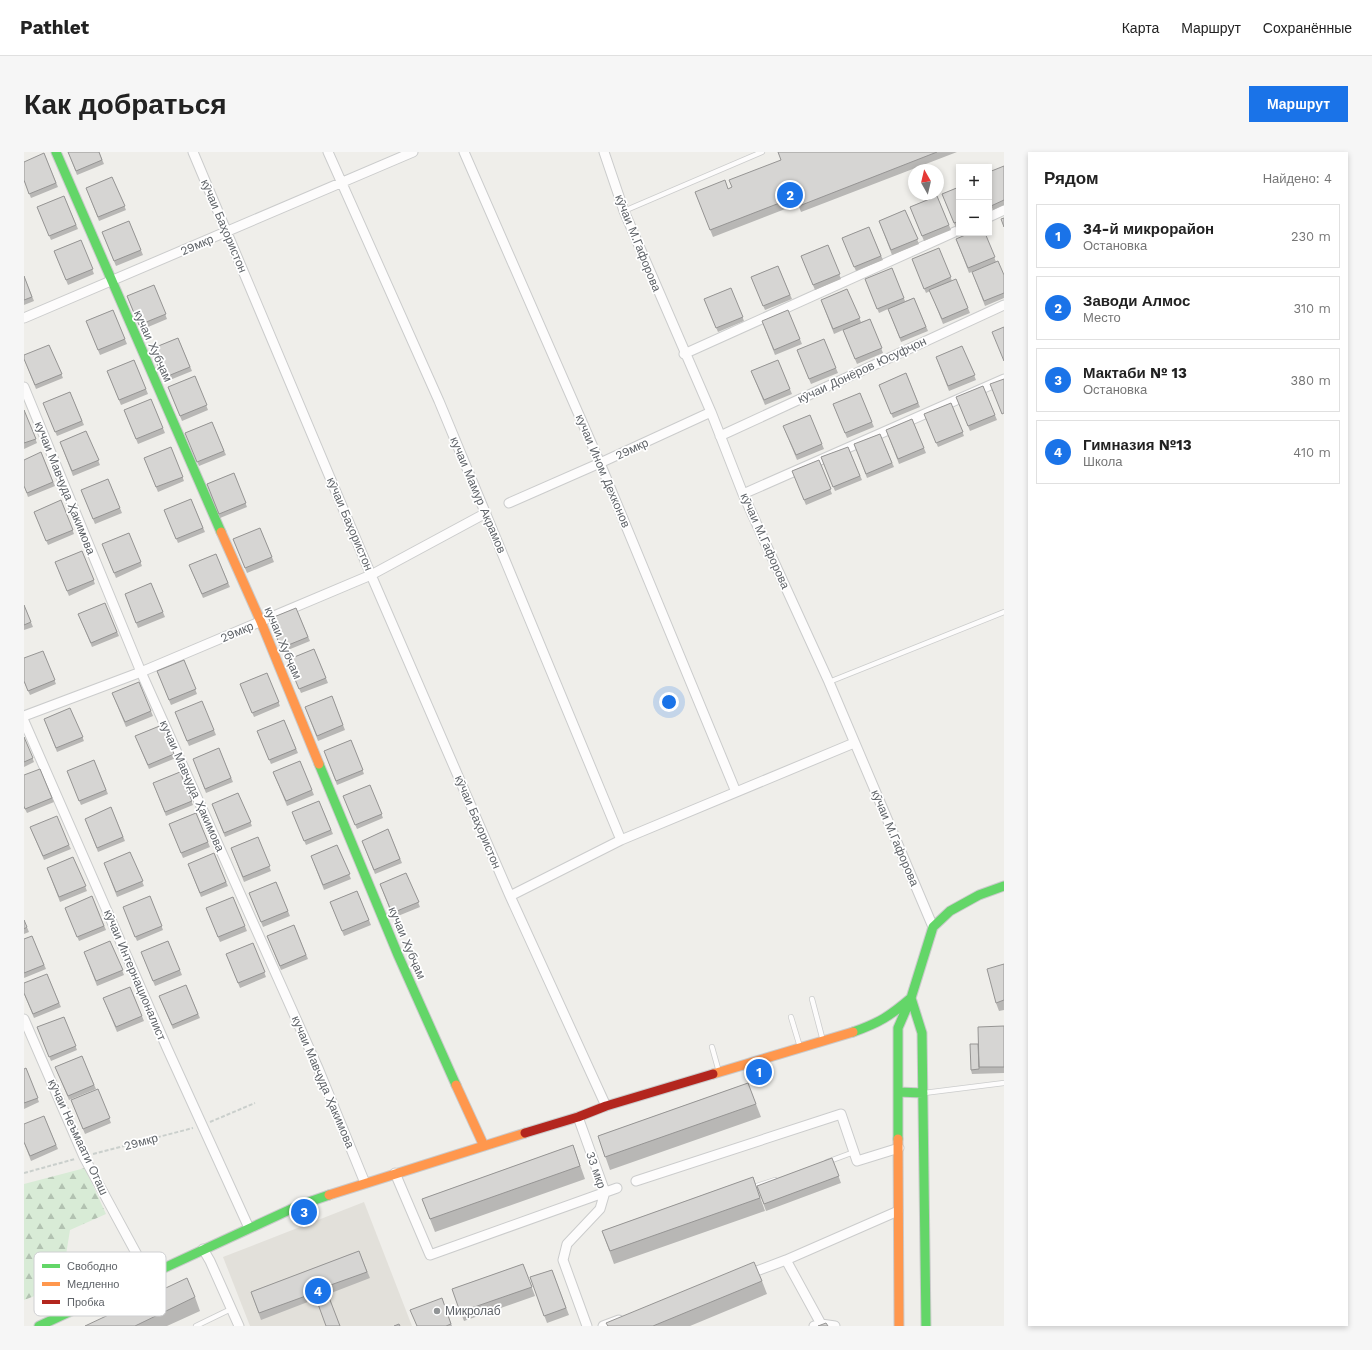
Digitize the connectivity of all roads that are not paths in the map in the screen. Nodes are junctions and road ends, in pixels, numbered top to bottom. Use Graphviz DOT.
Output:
graph roads {
  1 [pos="56,152"];
  2 [pos="193,152"];
  3 [pos="328,152"];
  4 [pos="413,152"];
  5 [pos="464,152"];
  6 [pos="604,152"];
  7 [pos="762,152"];
  8 [pos="341,183"];
  9 [pos="1004,210"];
  10 [pos="624,211"];
  11 [pos="992,216"];
  12 [pos="956,231"];
  13 [pos="227,232"];
  14 [pos="111,281"];
  15 [pos="1004,305"];
  16 [pos="24,318"];
  17 [pos="684,354"];
  18 [pos="1004,379"];
  19 [pos="24,387"];
  20 [pos="711,412"];
  21 [pos="720,436"];
  22 [pos="600,463"];
  23 [pos="743,494"];
  24 [pos="509,503"];
  25 [pos="486,513"];
  26 [pos="371,575"];
  27 [pos="1004,612"];
  28 [pos="261,622"];
  29 [pos="141,672"];
  30 [pos="828,682"];
  31 [pos="24,716"];
  32 [pos="24,721"];
  33 [pos="854,743"];
  34 [pos="736,792"];
  35 [pos="621,840"];
  36 [pos="1004,886"];
  37 [pos="510,896"];
  38 [pos="933,927"];
  39 [pos="911,998"];
  40 [pos="812,1000"];
  41 [pos="791,1017"];
  42 [pos="24,1019"];
  43 [pos="877,1024"];
  44 [pos="823,1042"];
  45 [pos="898,1045"];
  46 [pos="712,1047"];
  47 [pos="801,1048"];
  48 [pos="719,1072"];
  49 [pos="1004,1083"];
  50 [pos="898,1092"];
  51 [pos="923,1093"];
  52 [pos="606,1106"];
  53 [pos="578,1117"];
  54 [pos="484,1146"];
  55 [pos="899,1148"];
  56 [pos="854,1152"];
  57 [pos="824,1163"];
  58 [pos="395,1173"];
  59 [pos="780,1178"];
  60 [pos="636,1181"];
  61 [pos="365,1183"];
  62 [pos="617,1188"];
  63 [pos="743,1190"];
  64 [pos="605,1192"];
  65 [pos="898,1211"];
  66 [pos="249,1228"];
  67 [pos="203,1249"];
  68 [pos="136,1252"];
  69 [pos="786,1260"];
  70 [pos="166,1266"];
  71 [pos="735,1278"];
  72 [pos="231,1309"];
  73 [pos="60,1316"];
  74 [pos="625,1318"];
  75 [pos="817,1325"];
  76 [pos="39,1326"];
  77 [pos="196,1326"];
  78 [pos="239,1326"];
  79 [pos="587,1326"];
  80 [pos="603,1326"];
  81 [pos="835,1326"];
  82 [pos="899,1326"];
  83 [pos="926,1326"];
  1 -- 14 [label="main road, кучаи Хубҷам"];
  2 -- 13 [label="street, кӯчаи Баҳористон"];
  3 -- 8 [label="street, кучаи Мамур Акрамов"];
  4 -- 8 [label="street, 29мкр"];
  5 -- 22 [label="street, кучаи Ином Дехконов"];
  6 -- 10 [label="street, кӯчаи М.Гафорова"];
  7 -- 10 [label="lane"];
  8 -- 13 [label="street, 29мкр"];
  8 -- 25 [label="street, кучаи Мамур Акрамов"];
  9 -- 11 [label="street"];
  10 -- 17 [label="street, кӯчаи М.Гафорова"];
  12 -- 17 [label="street"];
  13 -- 14 [label="street, 29мкр"];
  13 -- 26 [label="street, кӯчаи Баҳористон"];
  14 -- 16 [label="street, 29мкр"];
  14 -- 28 [label="main road, кучаи Хубҷам"];
  15 -- 21 [label="street, кӯчаи Донёров Юсуфҷон"];
  17 -- 20 [label="street, кӯчаи М.Гафорова"];
  18 -- 23 [label="street"];
  19 -- 29 [label="street, кучаи Мавҷуда Ҳакимова"];
  20 -- 21 [label="street, кӯчаи М.Гафорова"];
  20 -- 22 [label="street, 29мкр"];
  21 -- 23 [label="street, кӯчаи М.Гафорова"];
  22 -- 24 [label="street, 29мкр"];
  22 -- 34 [label="street, кучаи Ином Дехконов"];
  23 -- 30 [label="street, кӯчаи М.Гафорова"];
  25 -- 26 [label="street, 29мкр"];
  25 -- 35 [label="street, кучаи Мамур Акрамов"];
  26 -- 28 [label="street, 29мкр"];
  26 -- 37 [label="street, кӯчаи Баҳористон"];
  27 -- 30 [label="lane"];
  28 -- 29 [label="street, 29мкр"];
  28 -- 54 [label="main road, кучаи Хубҷам"];
  29 -- 31 [label="street, 29мкр"];
  29 -- 61 [label="street, кучаи Мавҷуда Ҳакимова"];
  30 -- 33 [label="street, кӯчаи М.Гафорова"];
  32 -- 66 [label="street, кӯчаи Интернационалист"];
  33 -- 34 [label="street"];
  33 -- 38 [label="street, кӯчаи М.Гафорова"];
  34 -- 35 [label="street"];
  35 -- 37 [label="street"];
  36 -- 38 [label="main road"];
  37 -- 52 [label="street, кӯчаи Баҳористон"];
  38 -- 39 [label="main road"];
  39 -- 43 [label="main road"];
  39 -- 45 [label="main road"];
  39 -- 51 [label="main road"];
  40 -- 44 [label="lane"];
  41 -- 47 [label="lane"];
  42 -- 68 [label="street, кӯчаи Неъмаати Оташ"];
  43 -- 44 [label="main road"];
  43 -- 45 [label="main road"];
  44 -- 47 [label="main road"];
  45 -- 50 [label="main road"];
  46 -- 48 [label="lane"];
  47 -- 48 [label="main road"];
  48 -- 52 [label="main road"];
  49 -- 51 [label="lane"];
  50 -- 51 [label="main road"];
  50 -- 55 [label="main road"];
  51 -- 83 [label="main road"];
  52 -- 53 [label="main road"];
  53 -- 54 [label="main road"];
  53 -- 64 [label="street, 33 мкр"];
  54 -- 58 [label="main road"];
  55 -- 56 [label="street"];
  55 -- 65 [label="main road"];
  56 -- 57 [label="lane"];
  56 -- 60 [label="street"];
  58 -- 61 [label="main road"];
  58 -- 64 [label="street"];
  59 -- 63 [label="lane"];
  61 -- 66 [label="main road"];
  62 -- 64 [label="street"];
  64 -- 79 [label="street, 33 мкр"];
  65 -- 69 [label="street"];
  65 -- 82 [label="main road"];
  66 -- 67 [label="main road"];
  67 -- 70 [label="main road"];
  67 -- 72 [label="street"];
  69 -- 71 [label="street"];
  69 -- 75 [label="street"];
  72 -- 77 [label="lane"];
  72 -- 78 [label="street"];
  73 -- 76 [label="main road"];
  74 -- 80 [label="street"];
  75 -- 81 [label="street"];
}
